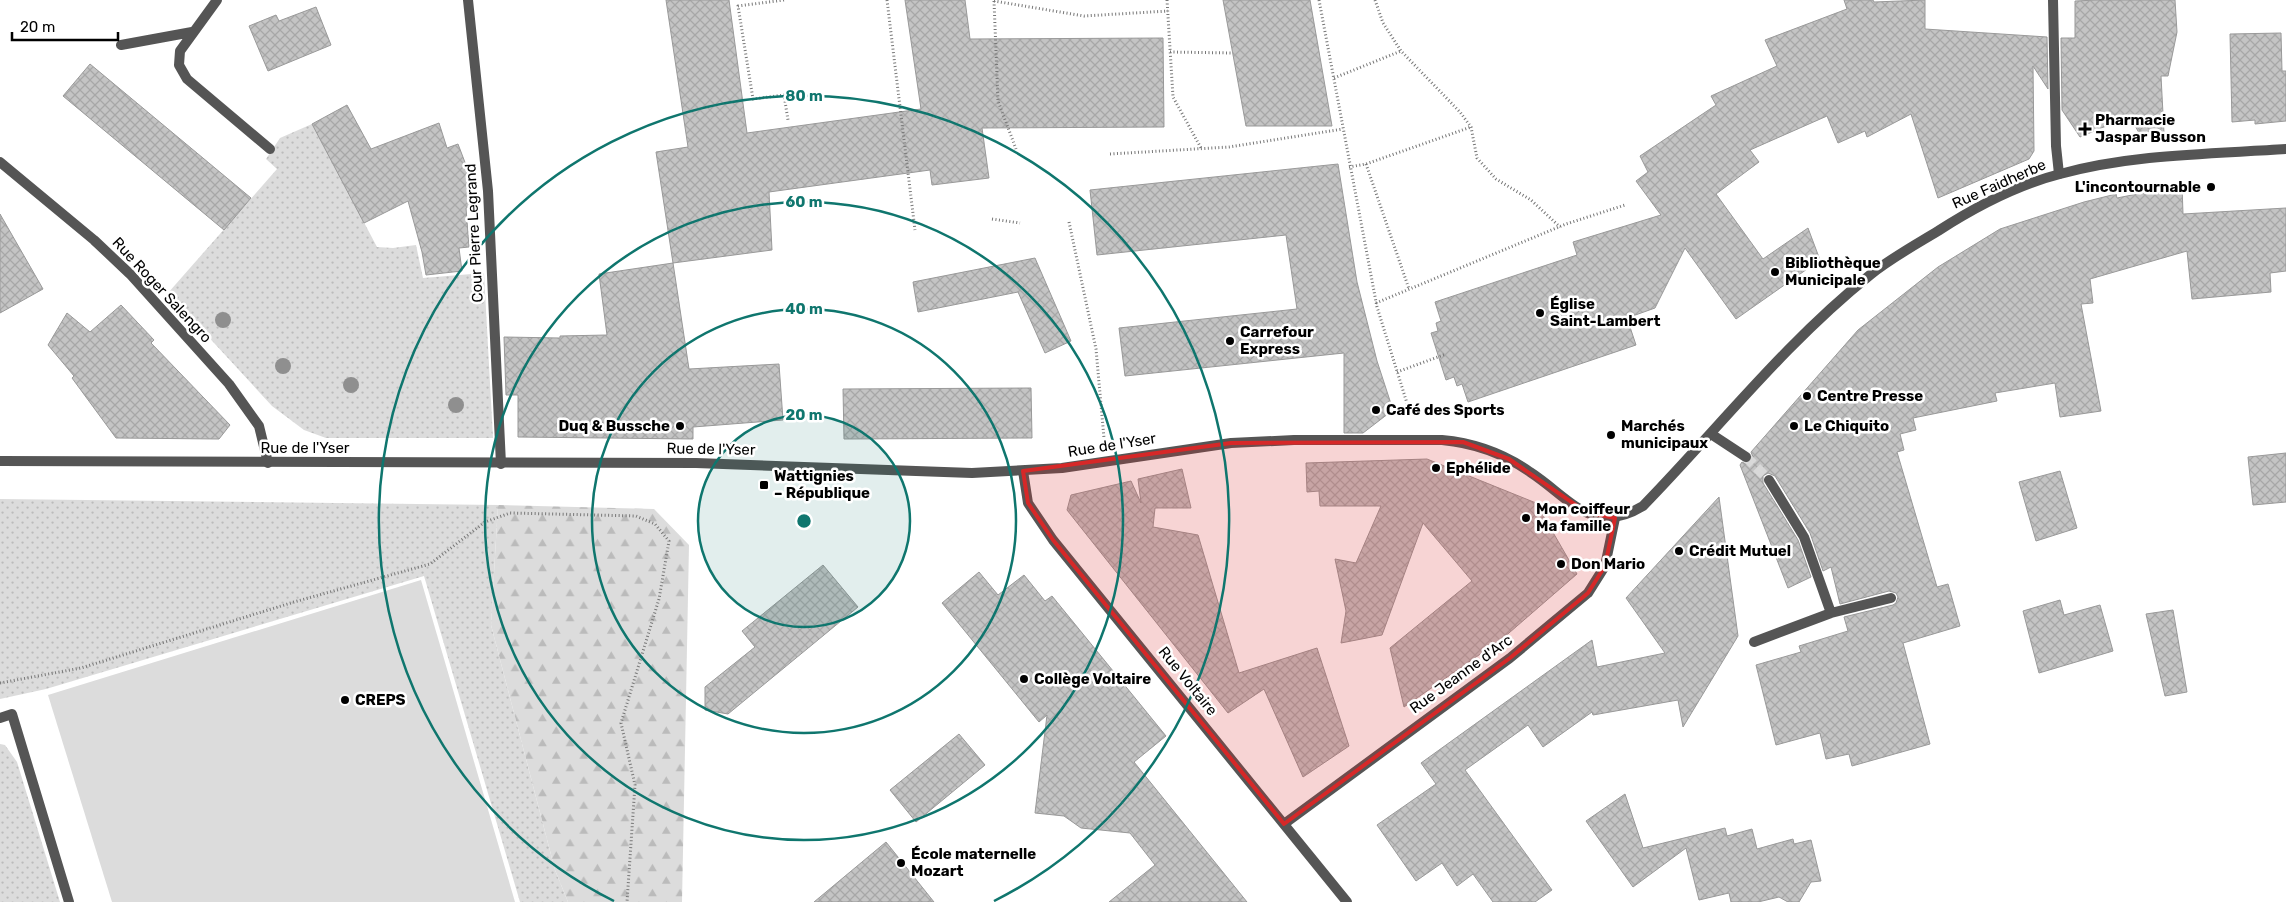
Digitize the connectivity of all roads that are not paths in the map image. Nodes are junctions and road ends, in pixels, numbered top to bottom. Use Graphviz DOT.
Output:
graph roads {
  1 [pos="217,0"];
  2 [pos="468,0"];
  3 [pos="2053,0"];
  4 [pos="192,32"];
  5 [pos="121,45"];
  6 [pos="270,149"];
  7 [pos="2286,149"];
  8 [pos="0,162"];
  9 [pos="2059,174"];
  10 [pos="1712,434"];
  11 [pos="1746,457"];
  12 [pos="0,461"];
  13 [pos="268,463"];
  14 [pos="501,464"];
  15 [pos="1023,471"];
  16 [pos="1769,480"];
  17 [pos="1615,518"];
  18 [pos="1891,598"];
  19 [pos="1831,613"];
  20 [pos="1754,642"];
  21 [pos="0,718"];
  22 [pos="1284,824"];
  23 [pos="69,902"];
  24 [pos="1347,902"];
  1 -- 4 [label="street"];
  2 -- 14 [label="street, Cour Pierre Legrand"];
  3 -- 9 [label="street"];
  4 -- 5 [label="street"];
  4 -- 6 [label="street"];
  7 -- 9 [label="street, Rue Faidherbe"];
  8 -- 13 [label="street, Rue Roger Salengro"];
  9 -- 10 [label="street, Rue Faidherbe"];
  10 -- 11 [label="street"];
  10 -- 17 [label="street, Rue Faidherbe"];
  12 -- 13 [label="street, Rue de l'Yser"];
  13 -- 14 [label="street, Rue de l'Yser"];
  14 -- 15 [label="street, Rue de l'Yser"];
  15 -- 17 [label="street, Rue de l'Yser"];
  15 -- 22 [label="street, Rue Voltaire"];
  16 -- 19 [label="street"];
  17 -- 22 [label="street, Rue Jeanne d'Arc"];
  18 -- 19 [label="street"];
  19 -- 20 [label="street"];
  21 -- 23 [label="street"];
  22 -- 24 [label="street, Rue Voltaire"];
}
